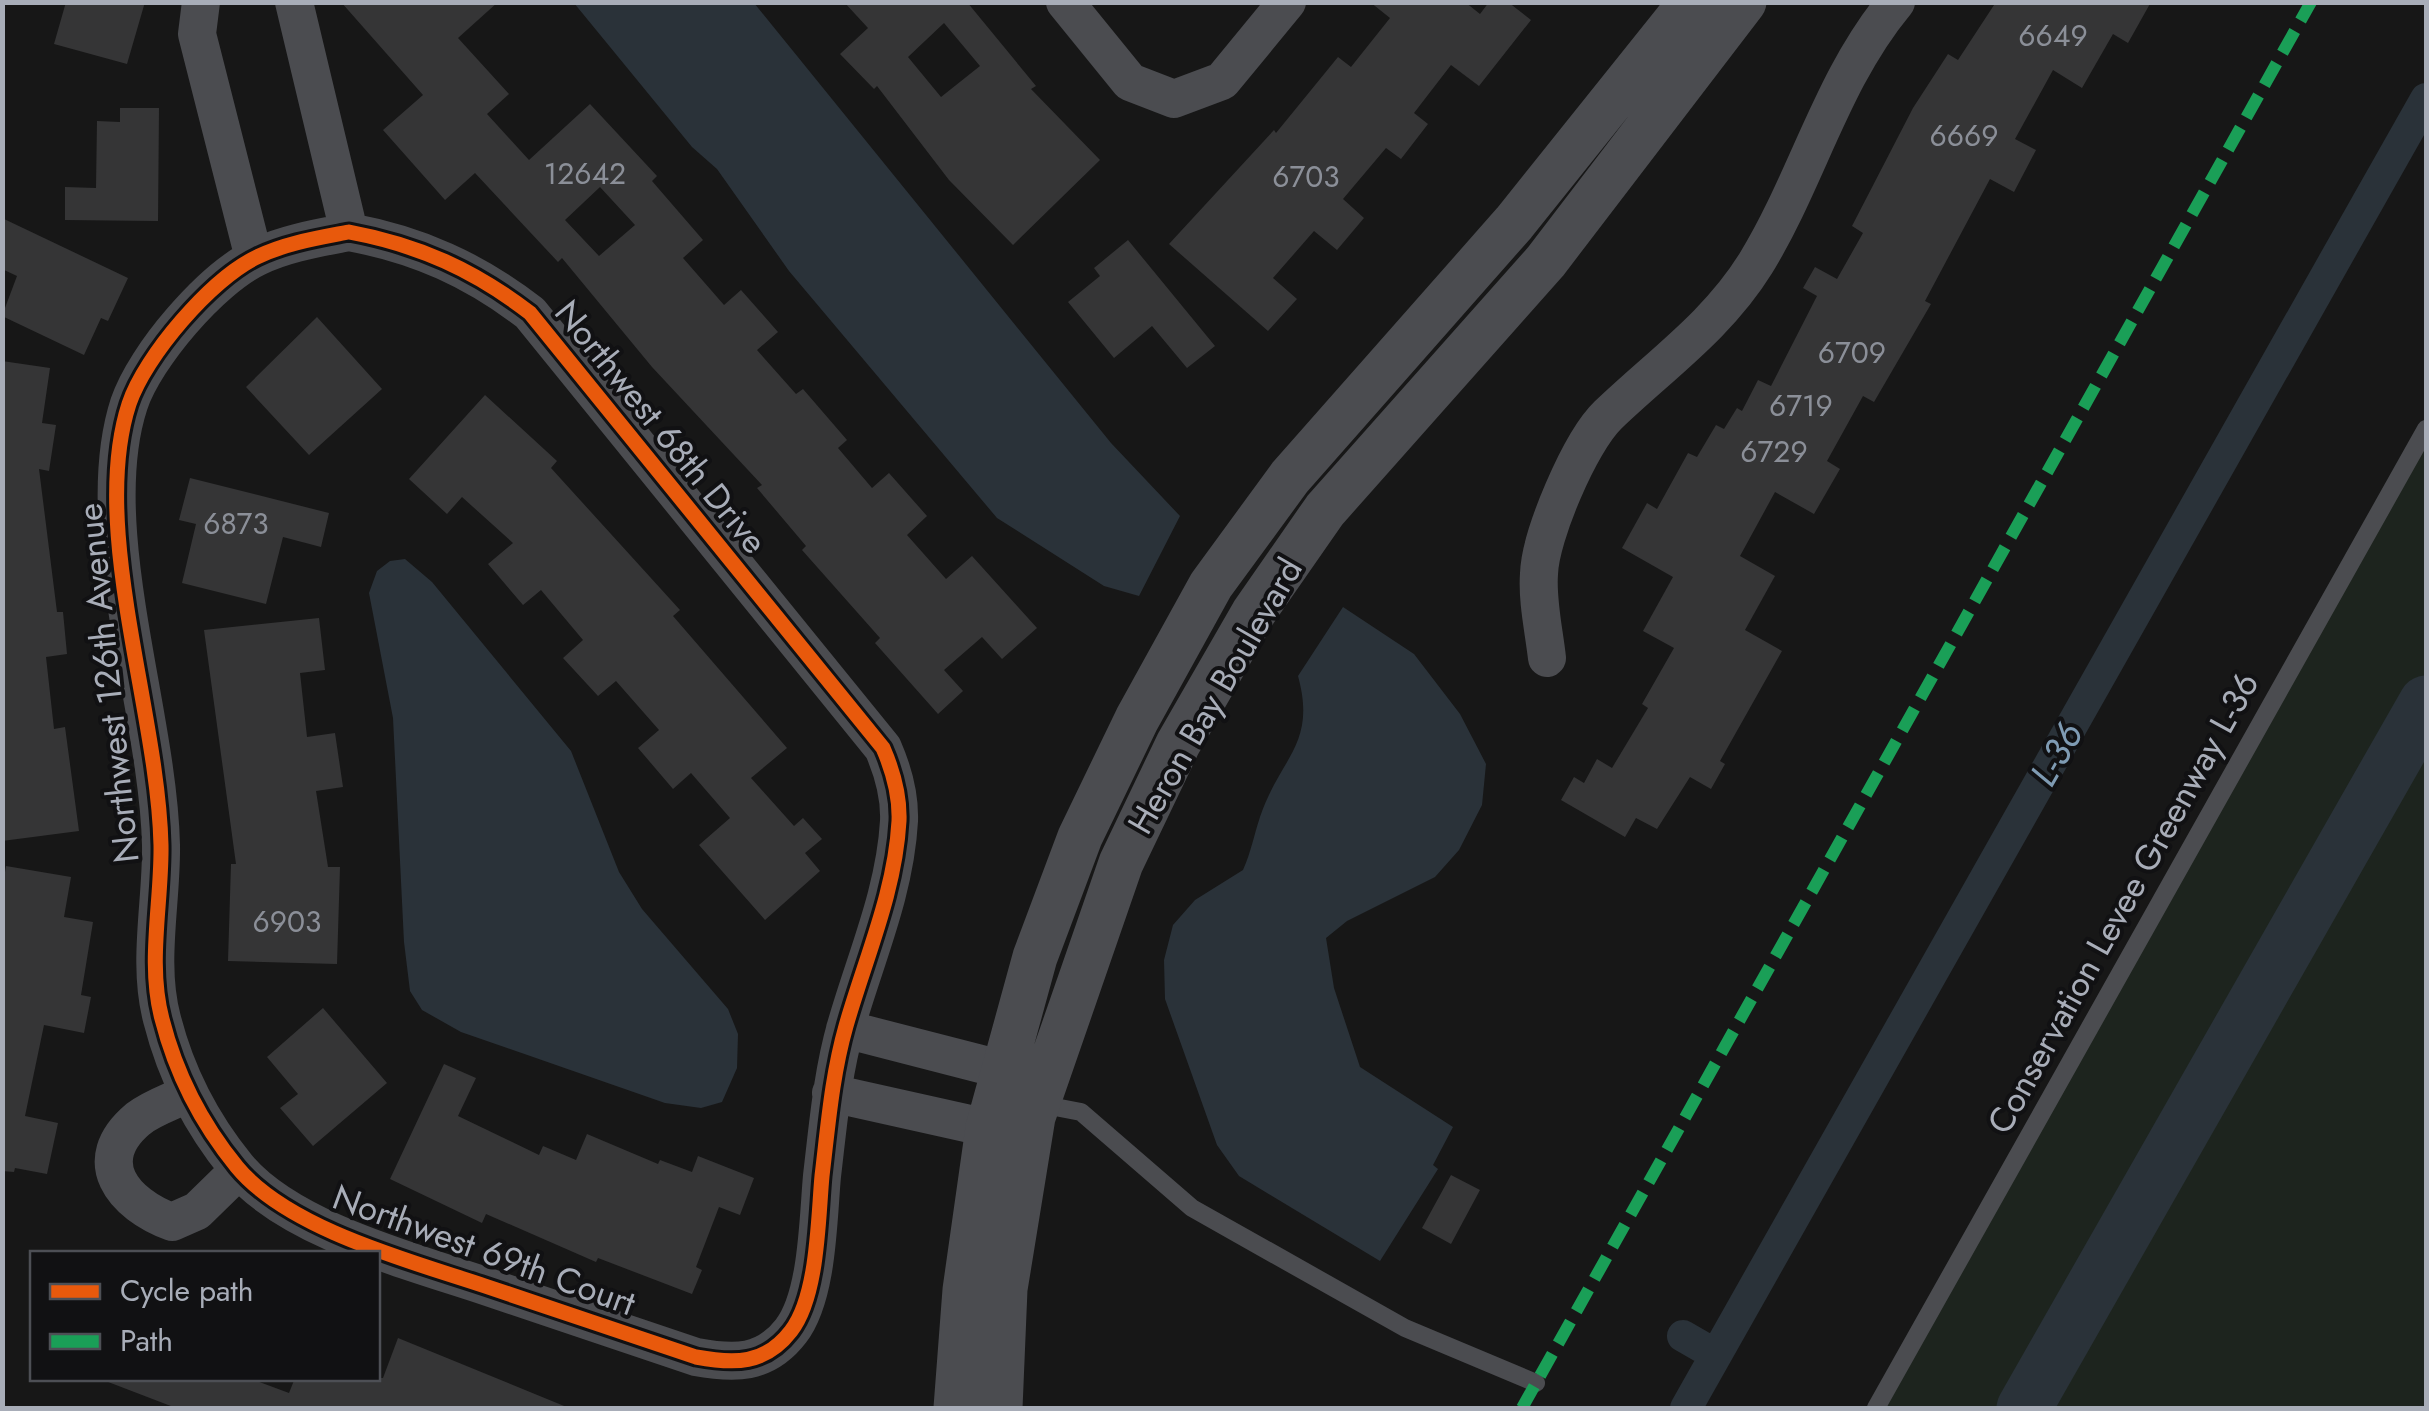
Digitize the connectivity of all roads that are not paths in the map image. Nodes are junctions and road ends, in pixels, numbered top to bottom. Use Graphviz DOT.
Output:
graph roads {
  1 [pos="201,2"];
  2 [pos="294,2"];
  3 [pos="1065,2"];
  4 [pos="1288,2"];
  5 [pos="1691,2"];
  6 [pos="1744,2"];
  7 [pos="1896,2"];
  8 [pos="349,232"];
  9 [pos="303,240"];
  10 [pos="254,258"];
  11 [pos="2426,429"];
  12 [pos="1547,658"];
  13 [pos="845,1029"];
  14 [pos="1004,1070"];
  15 [pos="187,1094"];
  16 [pos="831,1094"];
  17 [pos="1033,1116"];
  18 [pos="988,1128"];
  19 [pos="212,1133"];
  20 [pos="239,1170"];
  21 [pos="1536,1382"];
  22 [pos="956,1408"];
  23 [pos="1000,1408"];
  24 [pos="1876,1408"];
  1 -- 10 [label="street"];
  2 -- 8 [label="street"];
  3 -- 4 [label="street"];
  5 -- 14 [label="street, Heron Bay Boulevard"];
  6 -- 17 [label="street, Heron Bay Boulevard"];
  7 -- 12 [label="street"];
  8 -- 9 [label="street, Northwest 68th Drive"];
  8 -- 13 [label="street, Northwest 68th Drive"];
  9 -- 10 [label="street, Northwest 126th Avenue"];
  10 -- 15 [label="street, Northwest 126th Avenue"];
  11 -- 24 [label="lane, Conservation Levee Greenway L-36"];
  13 -- 14 [label="street"];
  13 -- 16 [label="street"];
  14 -- 17 [label="street"];
  14 -- 18 [label="street, Heron Bay Boulevard"];
  15 -- 19 [label="street, Northwest 126th Avenue"];
  15 -- 20 [label="street"];
  16 -- 18 [label="street"];
  16 -- 20 [label="street, Northwest 69th Court"];
  17 -- 18 [label="street"];
  17 -- 21 [label="lane"];
  17 -- 23 [label="street, Heron Bay Boulevard"];
  18 -- 22 [label="street, Heron Bay Boulevard"];
  19 -- 20 [label="street, Northwest 69th Court"];
}
